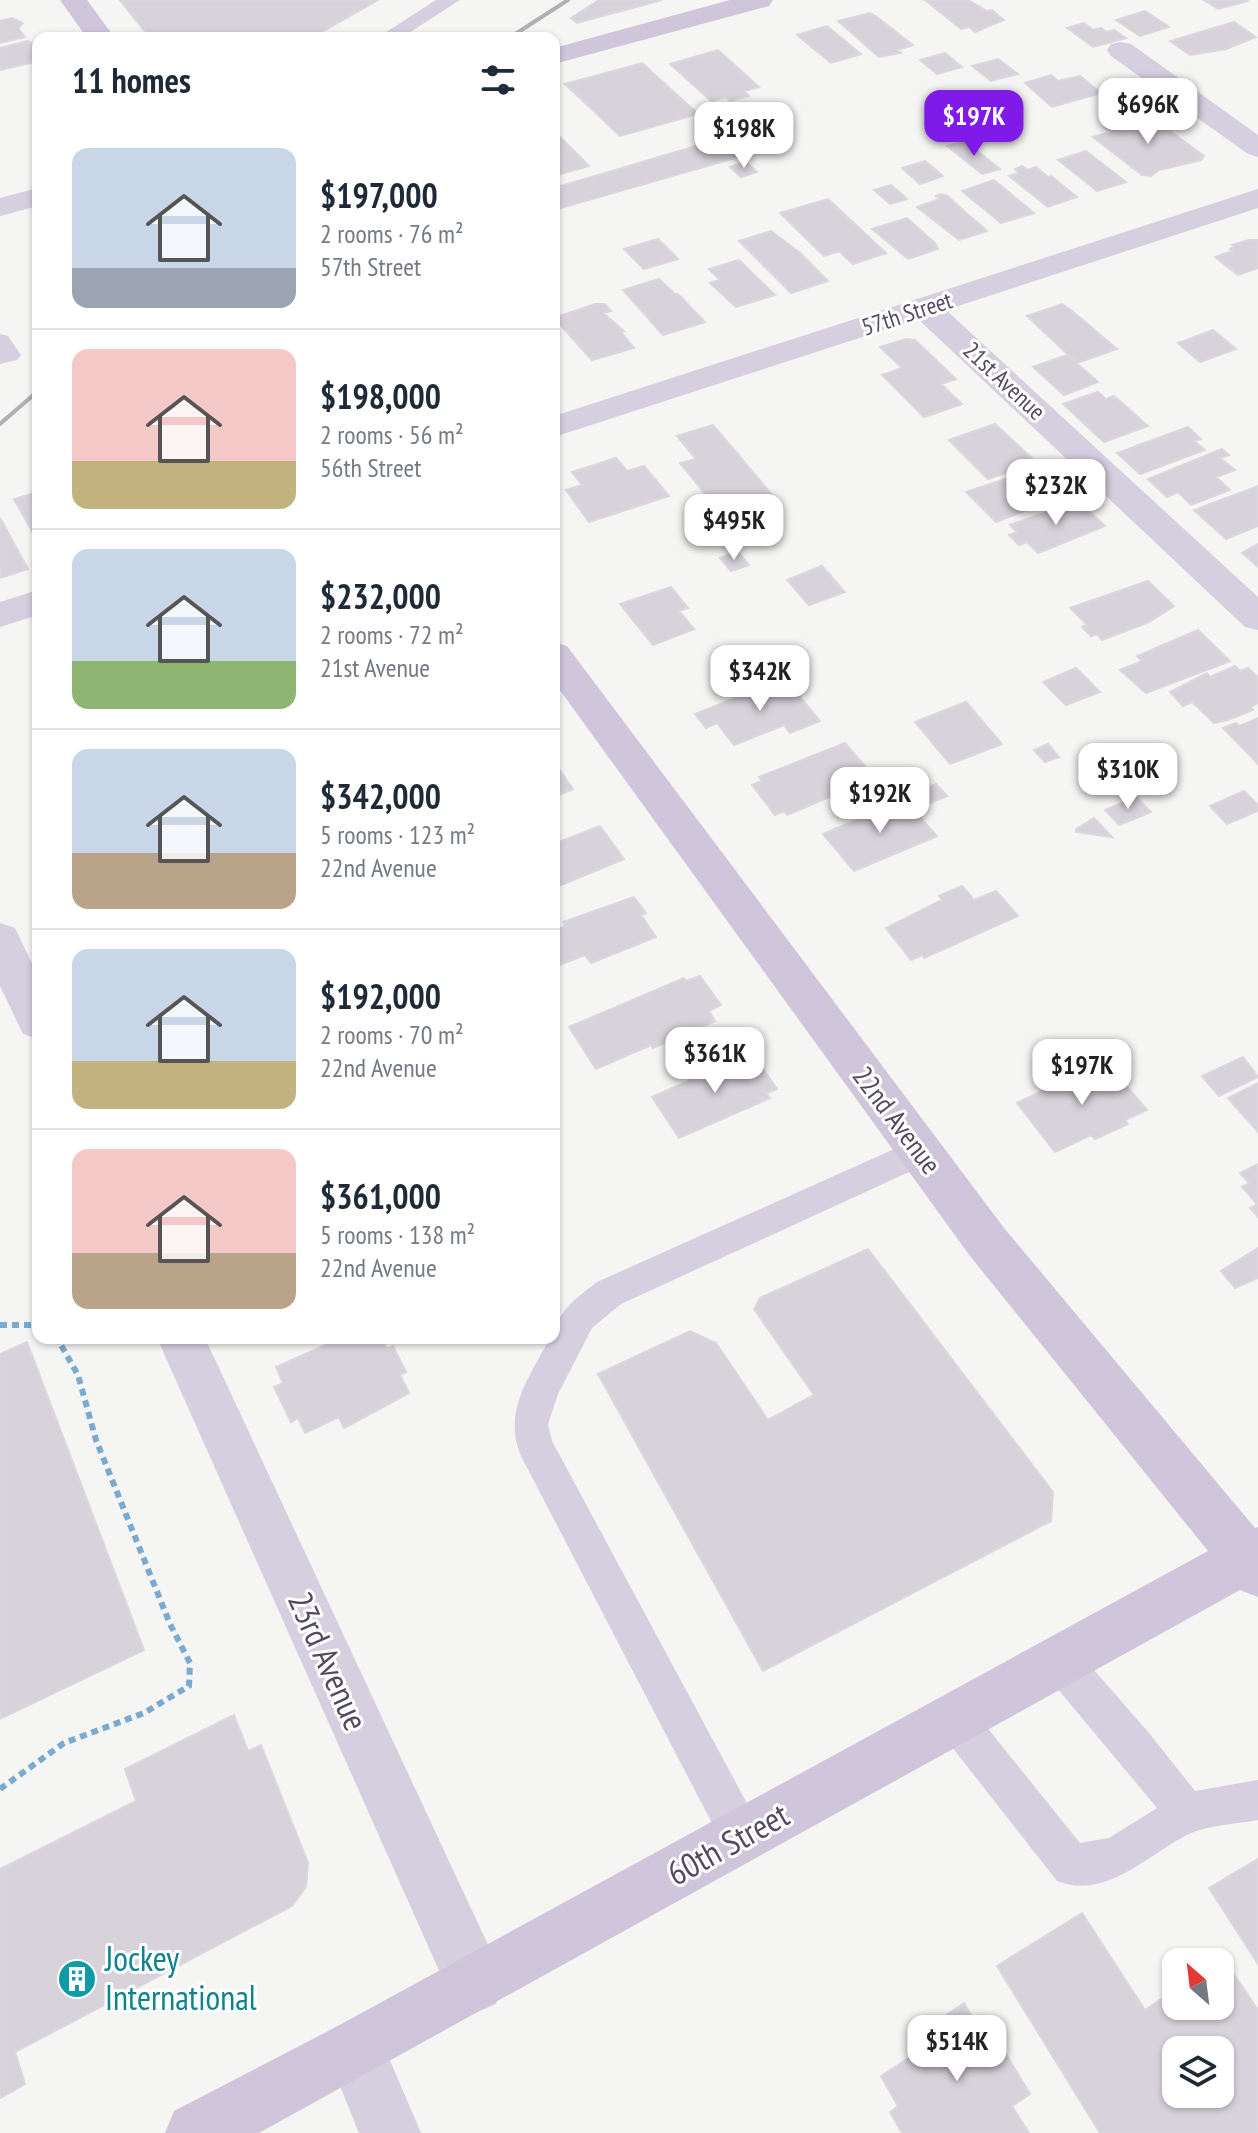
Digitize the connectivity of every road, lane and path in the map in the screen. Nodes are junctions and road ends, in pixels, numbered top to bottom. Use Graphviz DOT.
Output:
graph roads {
  1 [pos="73,0"];
  2 [pos="450,0"];
  3 [pos="760,0"];
  4 [pos="97,32"];
  5 [pos="397,32"];
  6 [pos="1121,50"];
  7 [pos="560,54"];
  8 [pos="1258,148"];
  9 [pos="1258,198"];
  10 [pos="32,199"];
  11 [pos="0,207"];
  12 [pos="925,308"];
  13 [pos="0,341"];
  14 [pos="0,357"];
  15 [pos="560,425"];
  16 [pos="32,604"];
  17 [pos="0,615"];
  18 [pos="1258,618"];
  19 [pos="560,663"];
  20 [pos="0,939"];
  21 [pos="32,1009"];
  22 [pos="921,1151"];
  23 [pos="0,1325"];
  24 [pos="32,1325"];
  25 [pos="60,1344"];
  26 [pos="184,1344"];
  27 [pos="1254,1561"];
  28 [pos="1060,1661"];
  29 [pos="955,1719"];
  30 [pos="0,1789"];
  31 [pos="1258,1800"];
  32 [pos="1186,1813"];
  33 [pos="742,1837"];
  34 [pos="475,1983"];
  35 [pos="355,2049"];
  36 [pos="196,2133"];
  37 [pos="390,2133"];
  1 -- 4 [label="street"];
  2 -- 5 [label="lane"];
  3 -- 7 [label="street"];
  6 -- 8 [label="street"];
  9 -- 12 [label="street, 57th Street"];
  10 -- 11 [label="street"];
  12 -- 15 [label="street, 57th Street"];
  12 -- 18 [label="street, 21st Avenue"];
  13 -- 14 [label="lane"];
  16 -- 17 [label="street"];
  19 -- 22 [label="street, 22nd Avenue"];
  20 -- 21 [label="street"];
  22 -- 27 [label="street, 22nd Avenue"];
  22 -- 33 [label="lane"];
  23 -- 24 [label="path"];
  25 -- 30 [label="path"];
  26 -- 34 [label="street, 23rd Avenue"];
  27 -- 28 [label="street, 60th Street"];
  28 -- 29 [label="street, 60th Street"];
  28 -- 32 [label="lane"];
  29 -- 32 [label="lane"];
  29 -- 33 [label="street, 60th Street"];
  31 -- 32 [label="lane"];
  33 -- 34 [label="street, 60th Street"];
  34 -- 35 [label="street, 60th Street"];
  35 -- 36 [label="street, 60th Street"];
  35 -- 37 [label="street"];
}
